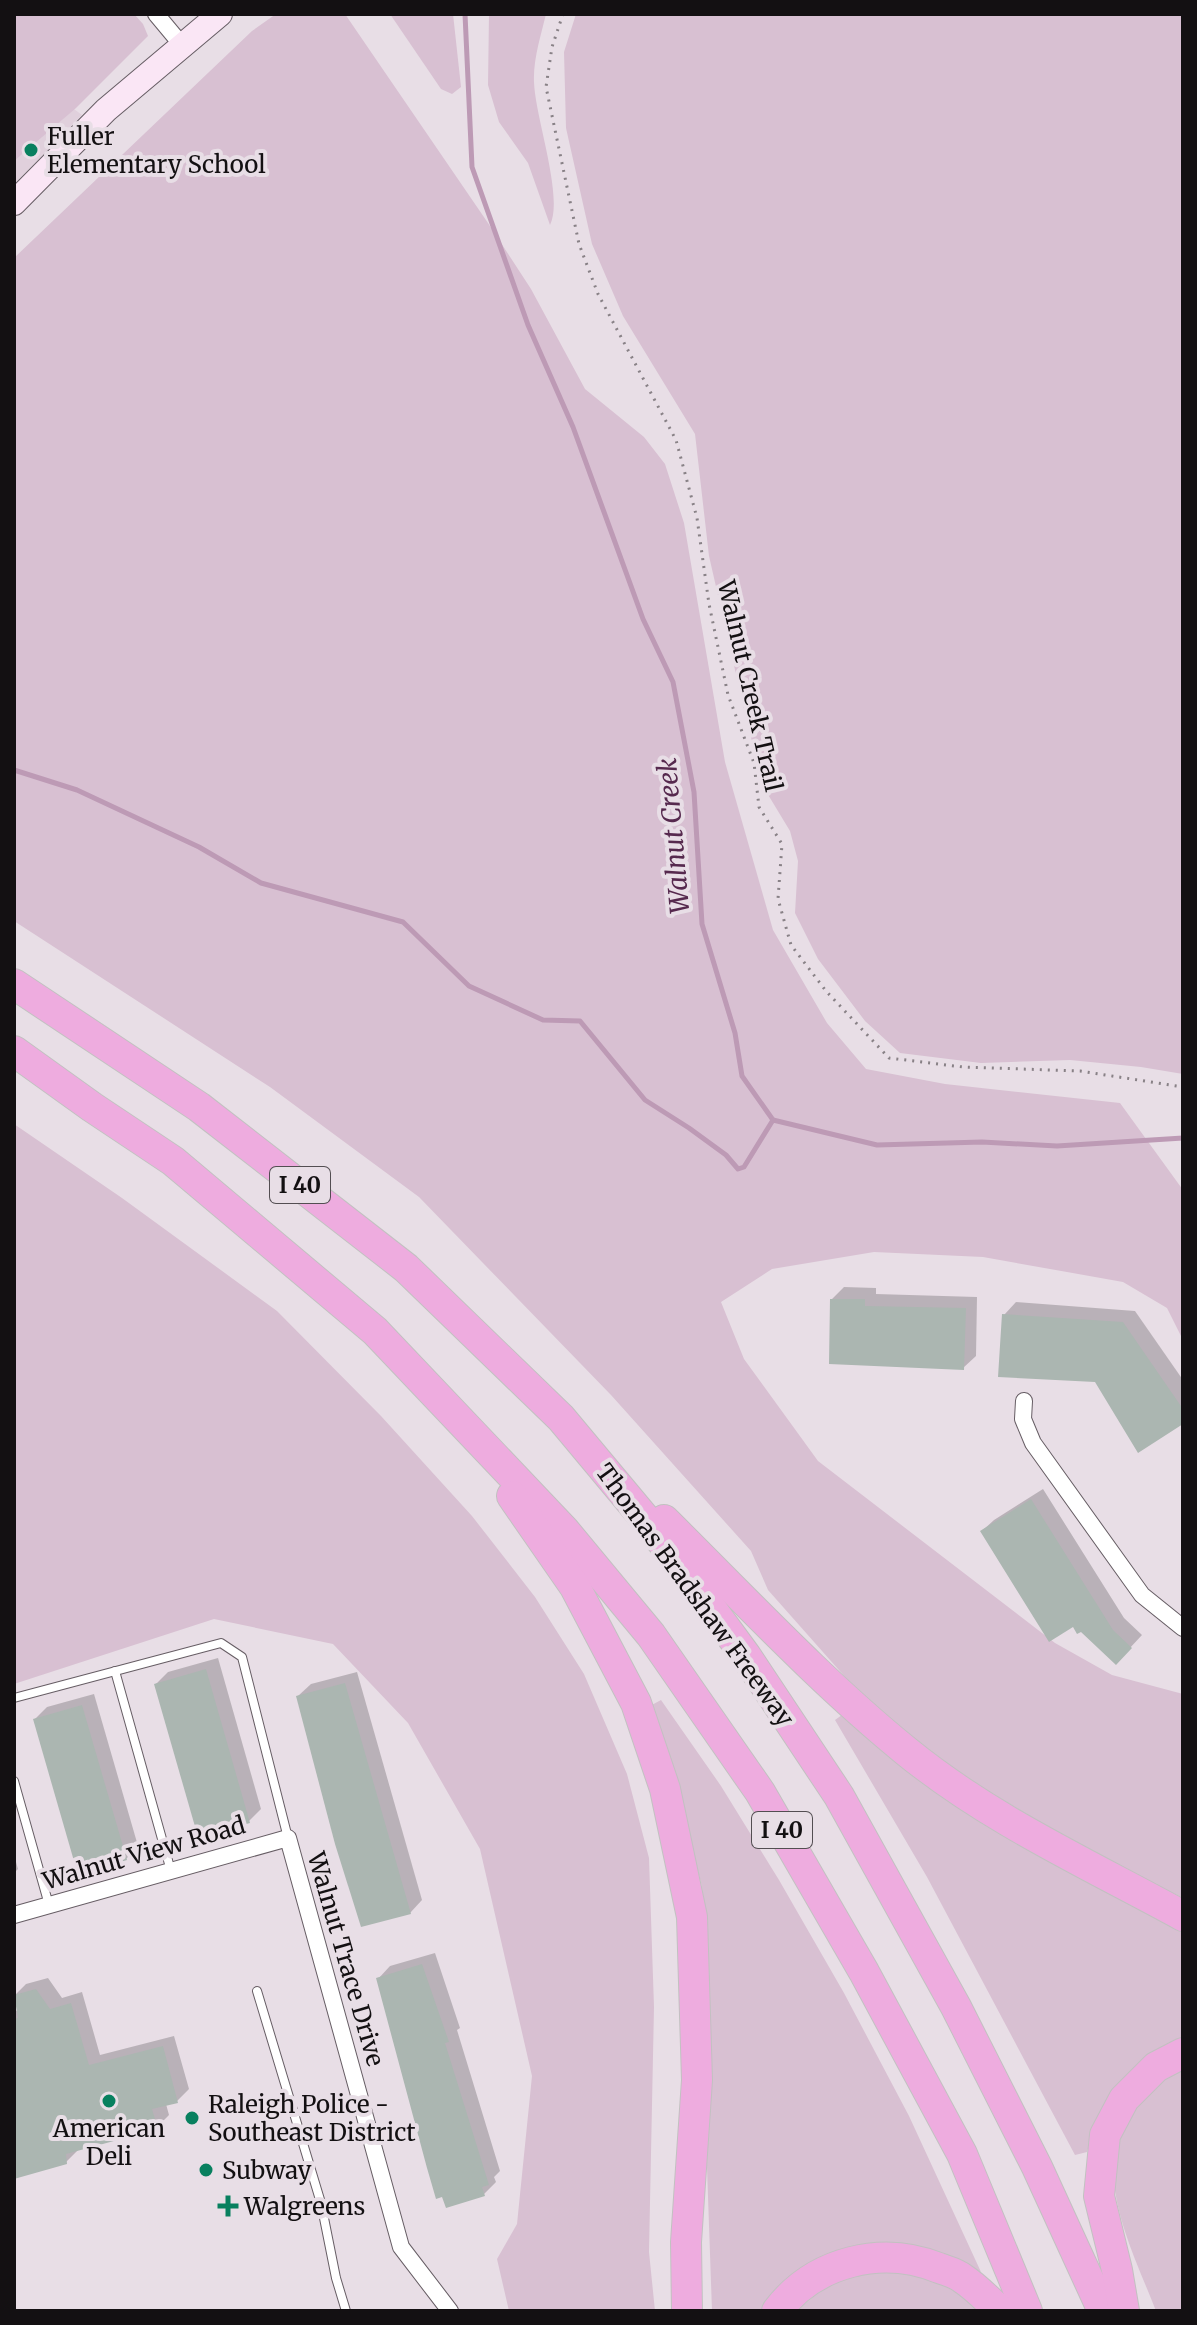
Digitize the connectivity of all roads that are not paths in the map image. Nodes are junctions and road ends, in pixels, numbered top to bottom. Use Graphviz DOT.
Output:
graph roads {
  1 [pos="156,14"];
  2 [pos="220,14"];
  3 [pos="181,44"];
  4 [pos="14,203"];
  5 [pos="14,984"];
  6 [pos="14,1051"];
  7 [pos="1024,1401"];
  8 [pos="449,1406"];
  9 [pos="561,1418"];
  10 [pos="1183,1628"];
  11 [pos="115,1671"];
  12 [pos="14,1698"];
  13 [pos="14,1781"];
  14 [pos="288,1838"];
  15 [pos="171,1871"];
  16 [pos="49,1905"];
  17 [pos="14,1915"];
  18 [pos="1183,1916"];
  19 [pos="257,1991"];
  20 [pos="1183,2053"];
  21 [pos="346,2311"];
  22 [pos="450,2311"];
  23 [pos="687,2311"];
  24 [pos="777,2311"];
  25 [pos="1000,2311"];
  26 [pos="1027,2311"];
  27 [pos="1103,2311"];
  28 [pos="1124,2311"];
  1 -- 3 [label="street"];
  2 -- 3 [label="street"];
  3 -- 4 [label="street"];
  5 -- 9 [label="highway, Thomas Bradshaw Freeway / I 40"];
  6 -- 8 [label="highway, I 40"];
  7 -- 10 [label="street"];
  8 -- 23 [label="highway"];
  8 -- 26 [label="highway, I 40"];
  9 -- 18 [label="highway"];
  9 -- 27 [label="highway, Thomas Bradshaw Freeway / I 40"];
  11 -- 12 [label="lane"];
  11 -- 14 [label="lane"];
  11 -- 15 [label="lane"];
  13 -- 16 [label="lane"];
  14 -- 15 [label="street, Walnut View Road"];
  14 -- 22 [label="street, Walnut Trace Drive"];
  15 -- 16 [label="street, Walnut View Road"];
  16 -- 17 [label="street, Walnut View Road"];
  19 -- 21 [label="lane"];
  20 -- 28 [label="highway"];
  24 -- 25 [label="highway"];
}
